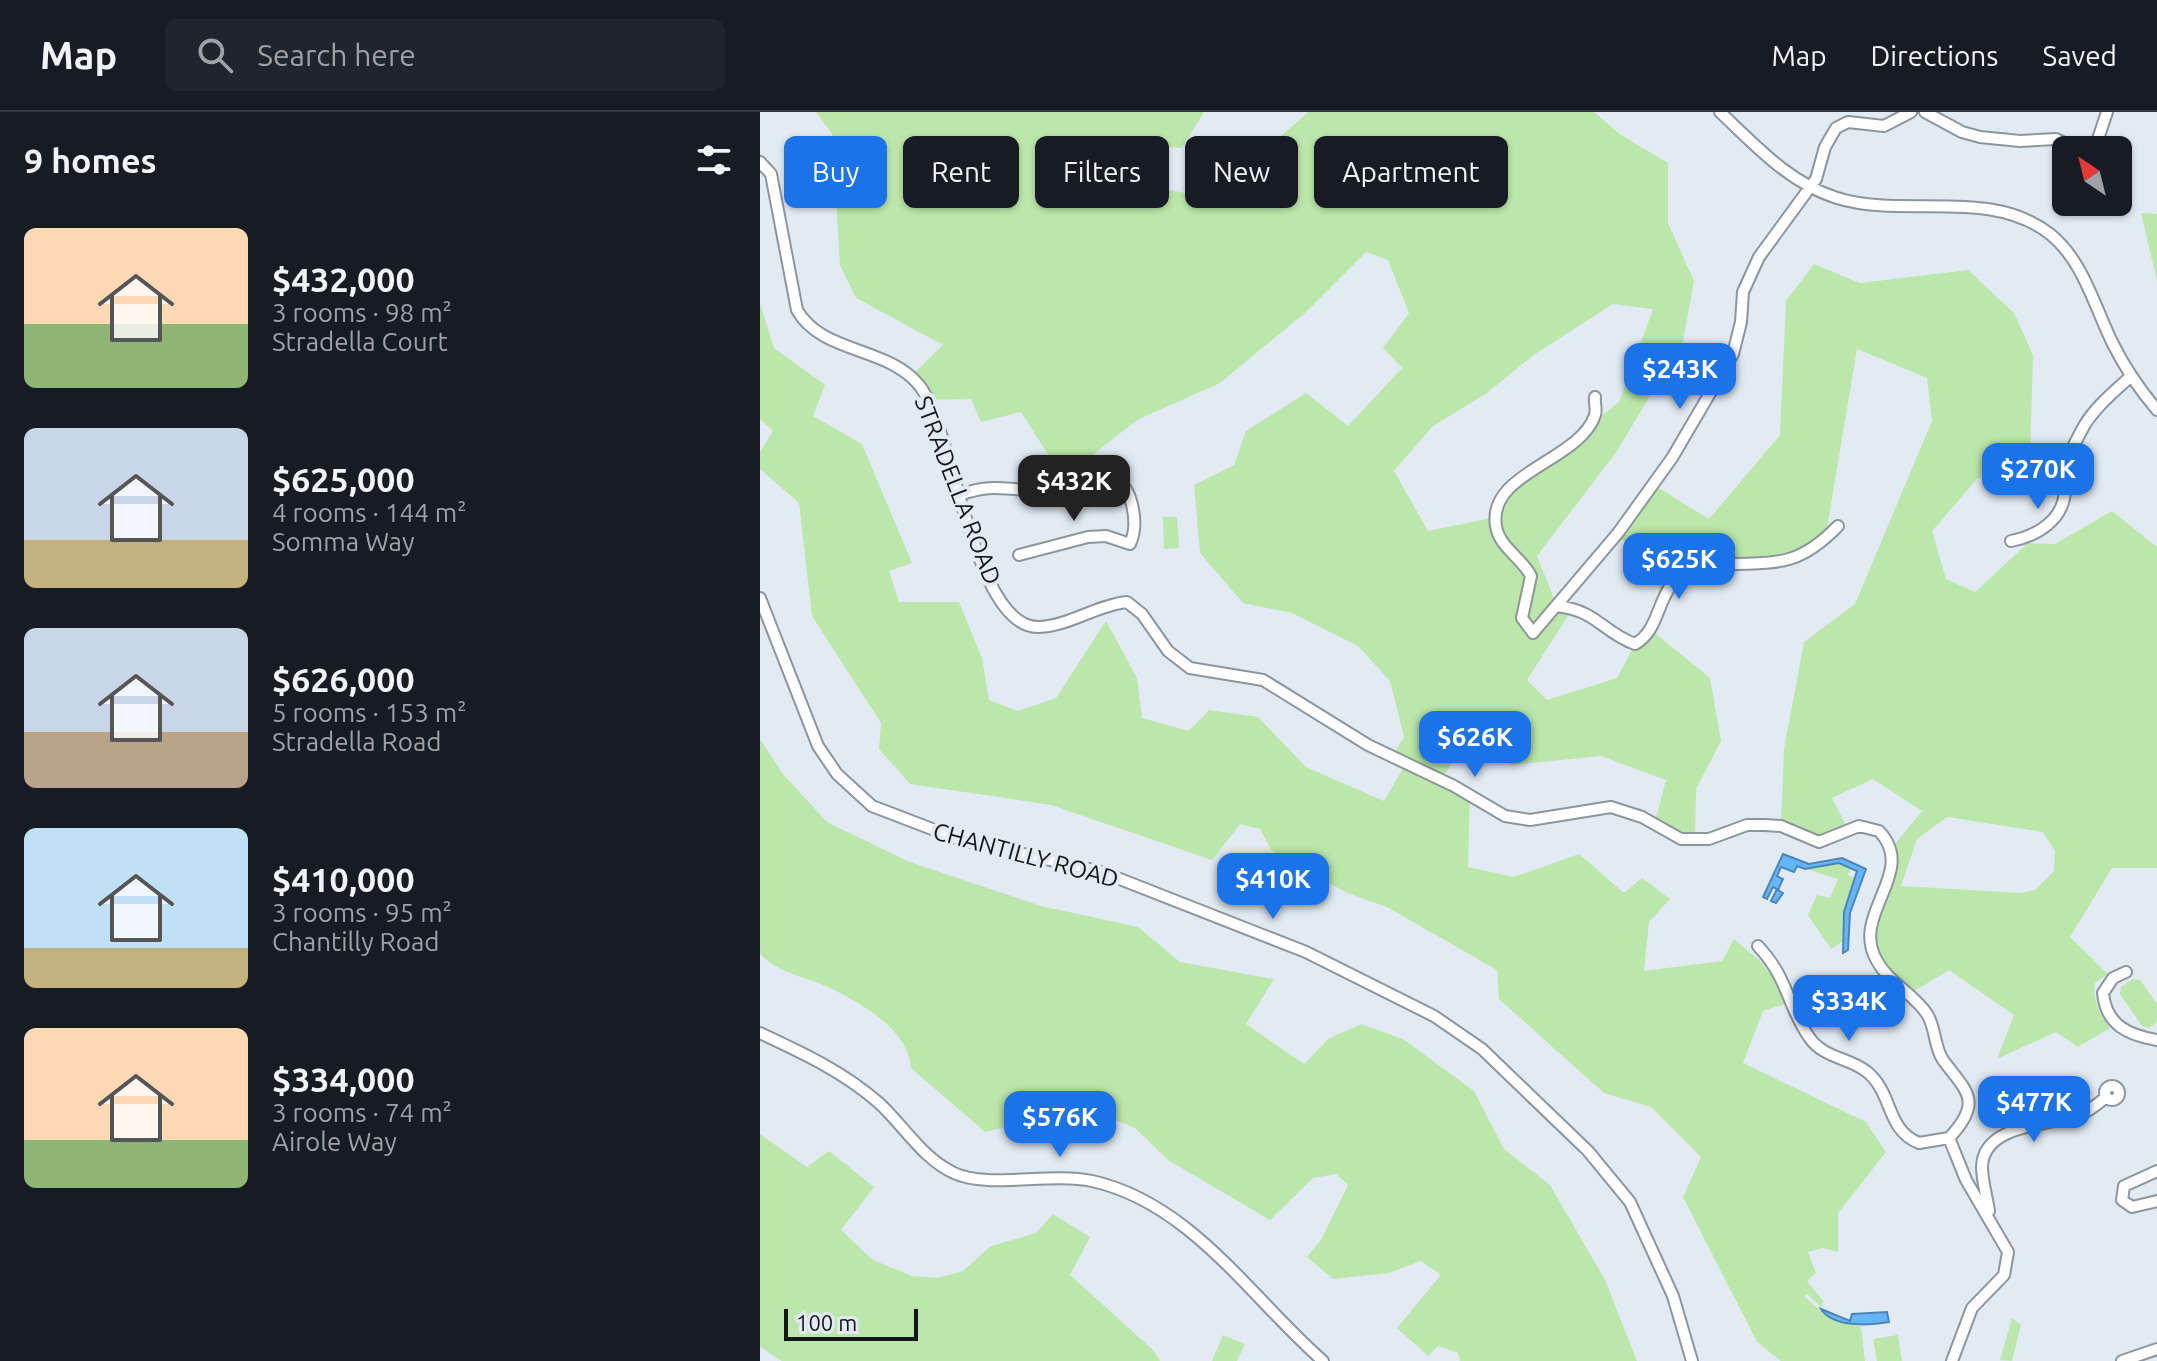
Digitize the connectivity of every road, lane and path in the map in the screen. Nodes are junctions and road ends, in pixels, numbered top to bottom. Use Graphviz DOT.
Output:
graph roads {
  1 [pos="1720,112"];
  2 [pos="1911,112"];
  3 [pos="1925,112"];
  4 [pos="2107,112"];
  5 [pos="1848,117"];
  6 [pos="2099,136"];
  7 [pos="2052,139"];
  8 [pos="760,162"];
  9 [pos="1811,188"];
  10 [pos="2131,376"];
  11 [pos="1595,400"];
  12 [pos="2157,410"];
  13 [pos="959,495"];
  14 [pos="1838,526"];
  15 [pos="2011,541"];
  16 [pos="1019,555"];
  17 [pos="760,598"];
  18 [pos="1557,606"];
  19 [pos="1758,946"];
  20 [pos="2126,972"];
  21 [pos="760,1033"];
  22 [pos="2157,1040"];
  23 [pos="2106,1097"];
  24 [pos="1949,1138"];
  25 [pos="2157,1171"];
  26 [pos="2157,1201"];
  27 [pos="1990,1217"];
  28 [pos="2157,1349"];
  29 [pos="1323,1361"];
  30 [pos="1692,1361"];
  31 [pos="1952,1361"];
  32 [pos="2122,1361"];
  1 -- 9 [label="street"];
  2 -- 5 [label="street"];
  3 -- 7 [label="street"];
  4 -- 6 [label="street"];
  5 -- 9 [label="street"];
  8 -- 13 [label="street, STRADELLA ROAD"];
  9 -- 10 [label="street"];
  9 -- 18 [label="street"];
  10 -- 12 [label="street"];
  10 -- 15 [label="street"];
  11 -- 18 [label="street"];
  13 -- 16 [label="street"];
  13 -- 24 [label="street, STRADELLA ROAD"];
  14 -- 18 [label="street"];
  17 -- 30 [label="street, CHANTILLY ROAD"];
  19 -- 24 [label="street"];
  20 -- 22 [label="street"];
  21 -- 29 [label="street"];
  23 -- 27 [label="street"];
  24 -- 27 [label="street"];
  25 -- 26 [label="street"];
  27 -- 31 [label="street"];
  28 -- 32 [label="street"];
}
